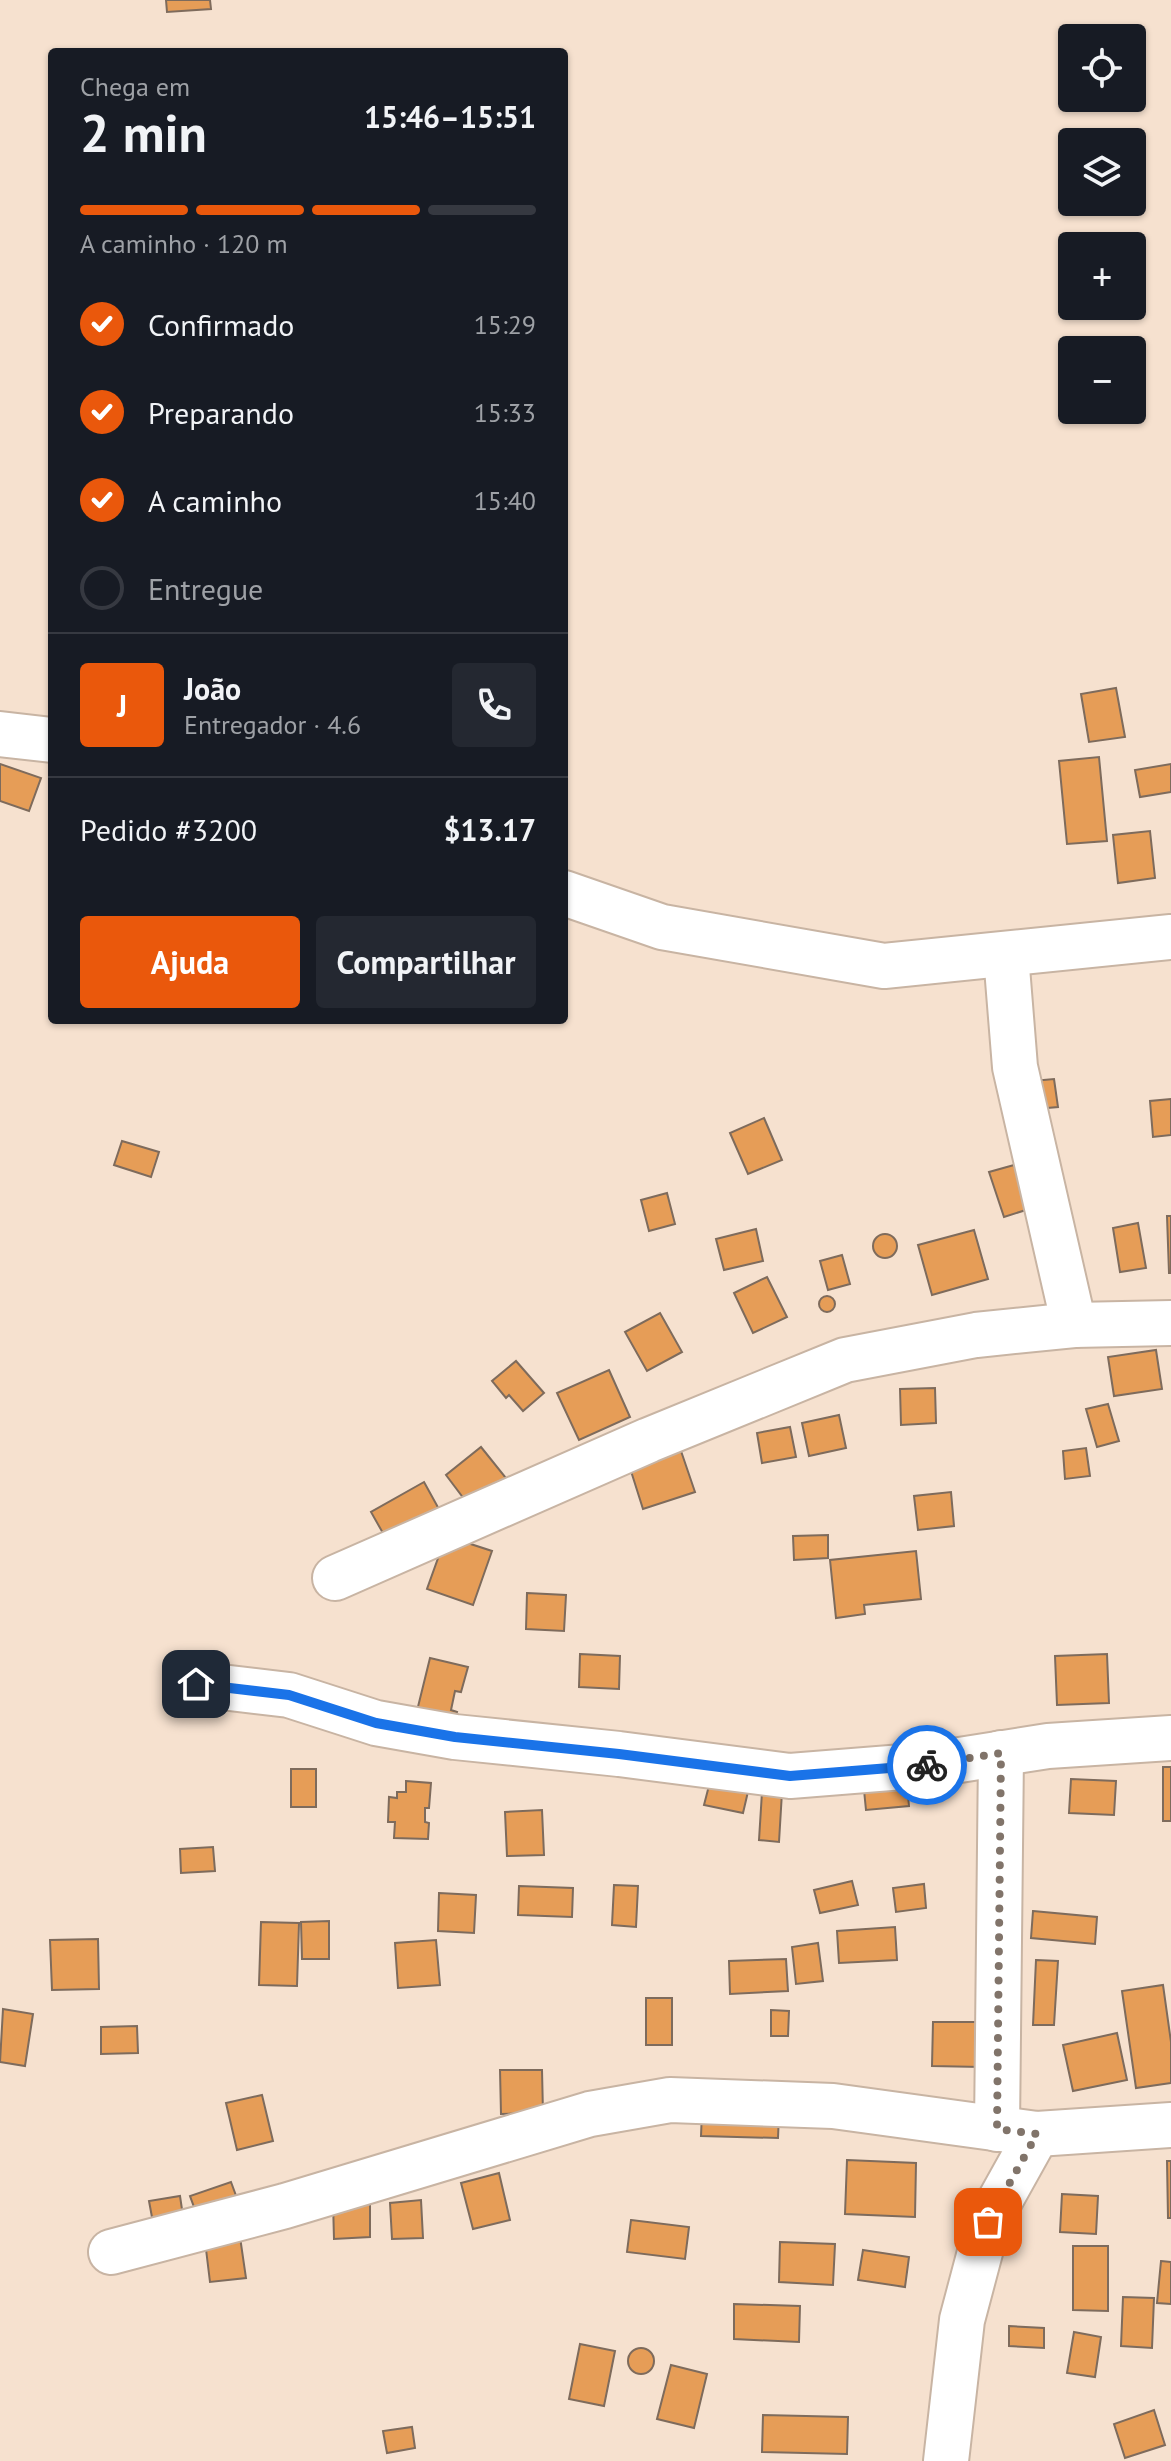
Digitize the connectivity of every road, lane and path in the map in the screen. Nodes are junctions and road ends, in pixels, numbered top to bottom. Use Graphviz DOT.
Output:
graph roads {
  1 [pos="0,734"];
  2 [pos="48,740"];
  3 [pos="568,894"];
  4 [pos="1171,937"];
  5 [pos="1006,955"];
  6 [pos="1171,1323"];
  7 [pos="1074,1325"];
  8 [pos="335,1578"];
  9 [pos="196,1684"];
  10 [pos="1171,1738"];
  11 [pos="1001,1753"];
  12 [pos="1171,2125"];
  13 [pos="1017,2132"];
  14 [pos="111,2252"];
  15 [pos="946,2461"];
  1 -- 2 [label="street"];
  3 -- 5 [label="street"];
  4 -- 5 [label="street"];
  5 -- 7 [label="street"];
  6 -- 7 [label="street"];
  7 -- 8 [label="street"];
  9 -- 11 [label="street"];
  10 -- 11 [label="street"];
  11 -- 13 [label="street"];
  12 -- 13 [label="street"];
  13 -- 14 [label="street"];
  13 -- 15 [label="street"];
}
